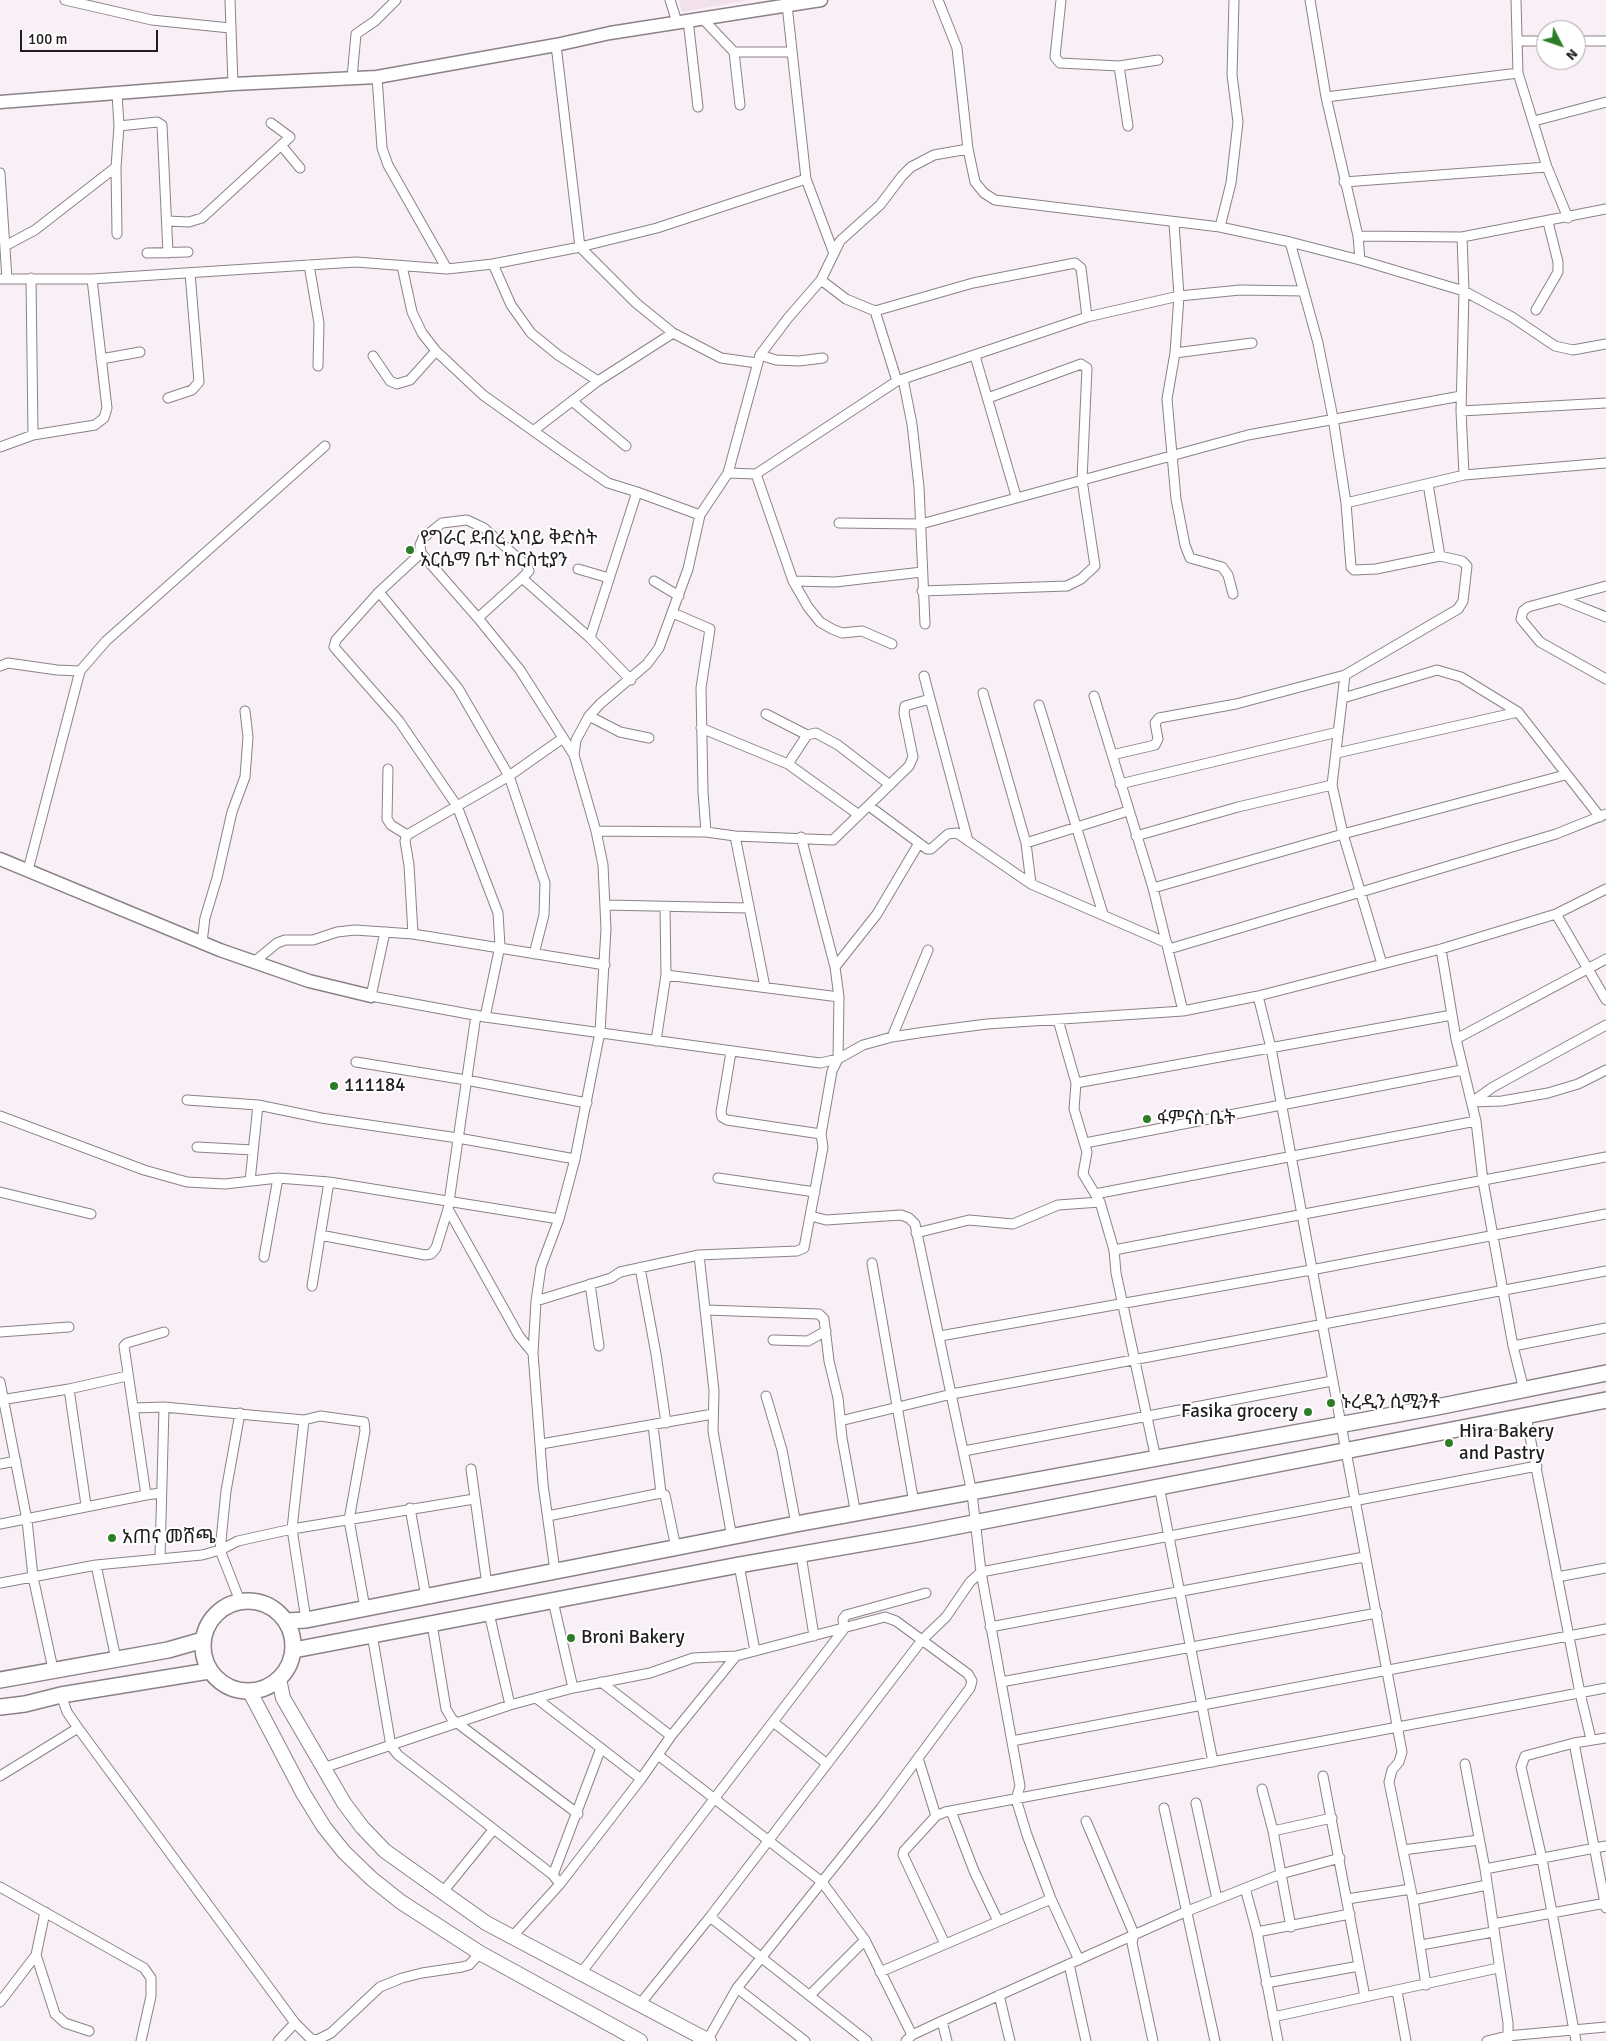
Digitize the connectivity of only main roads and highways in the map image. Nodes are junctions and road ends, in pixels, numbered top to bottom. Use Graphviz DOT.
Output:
graph roads {
  1 [pos="1606,1373"];
  2 [pos="1606,1400"];
  3 [pos="286,1621"];
  4 [pos="203,1640"];
  5 [pos="294,1650"];
  6 [pos="209,1671"];
  7 [pos="0,1680"];
  8 [pos="279,1680"];
  9 [pos="250,1692"];
  10 [pos="0,1707"];
  11 [pos="640,2041"];
  12 [pos="708,2041"];
  1 -- 3 [label="highway"];
  2 -- 5 [label="highway"];
  3 -- 4 [label="highway"];
  3 -- 5 [label="highway"];
  4 -- 6 [label="highway"];
  4 -- 7 [label="highway"];
  5 -- 8 [label="highway"];
  6 -- 9 [label="highway"];
  6 -- 10 [label="highway"];
  8 -- 9 [label="highway"];
  8 -- 12 [label="main road"];
  9 -- 11 [label="main road"];
}
